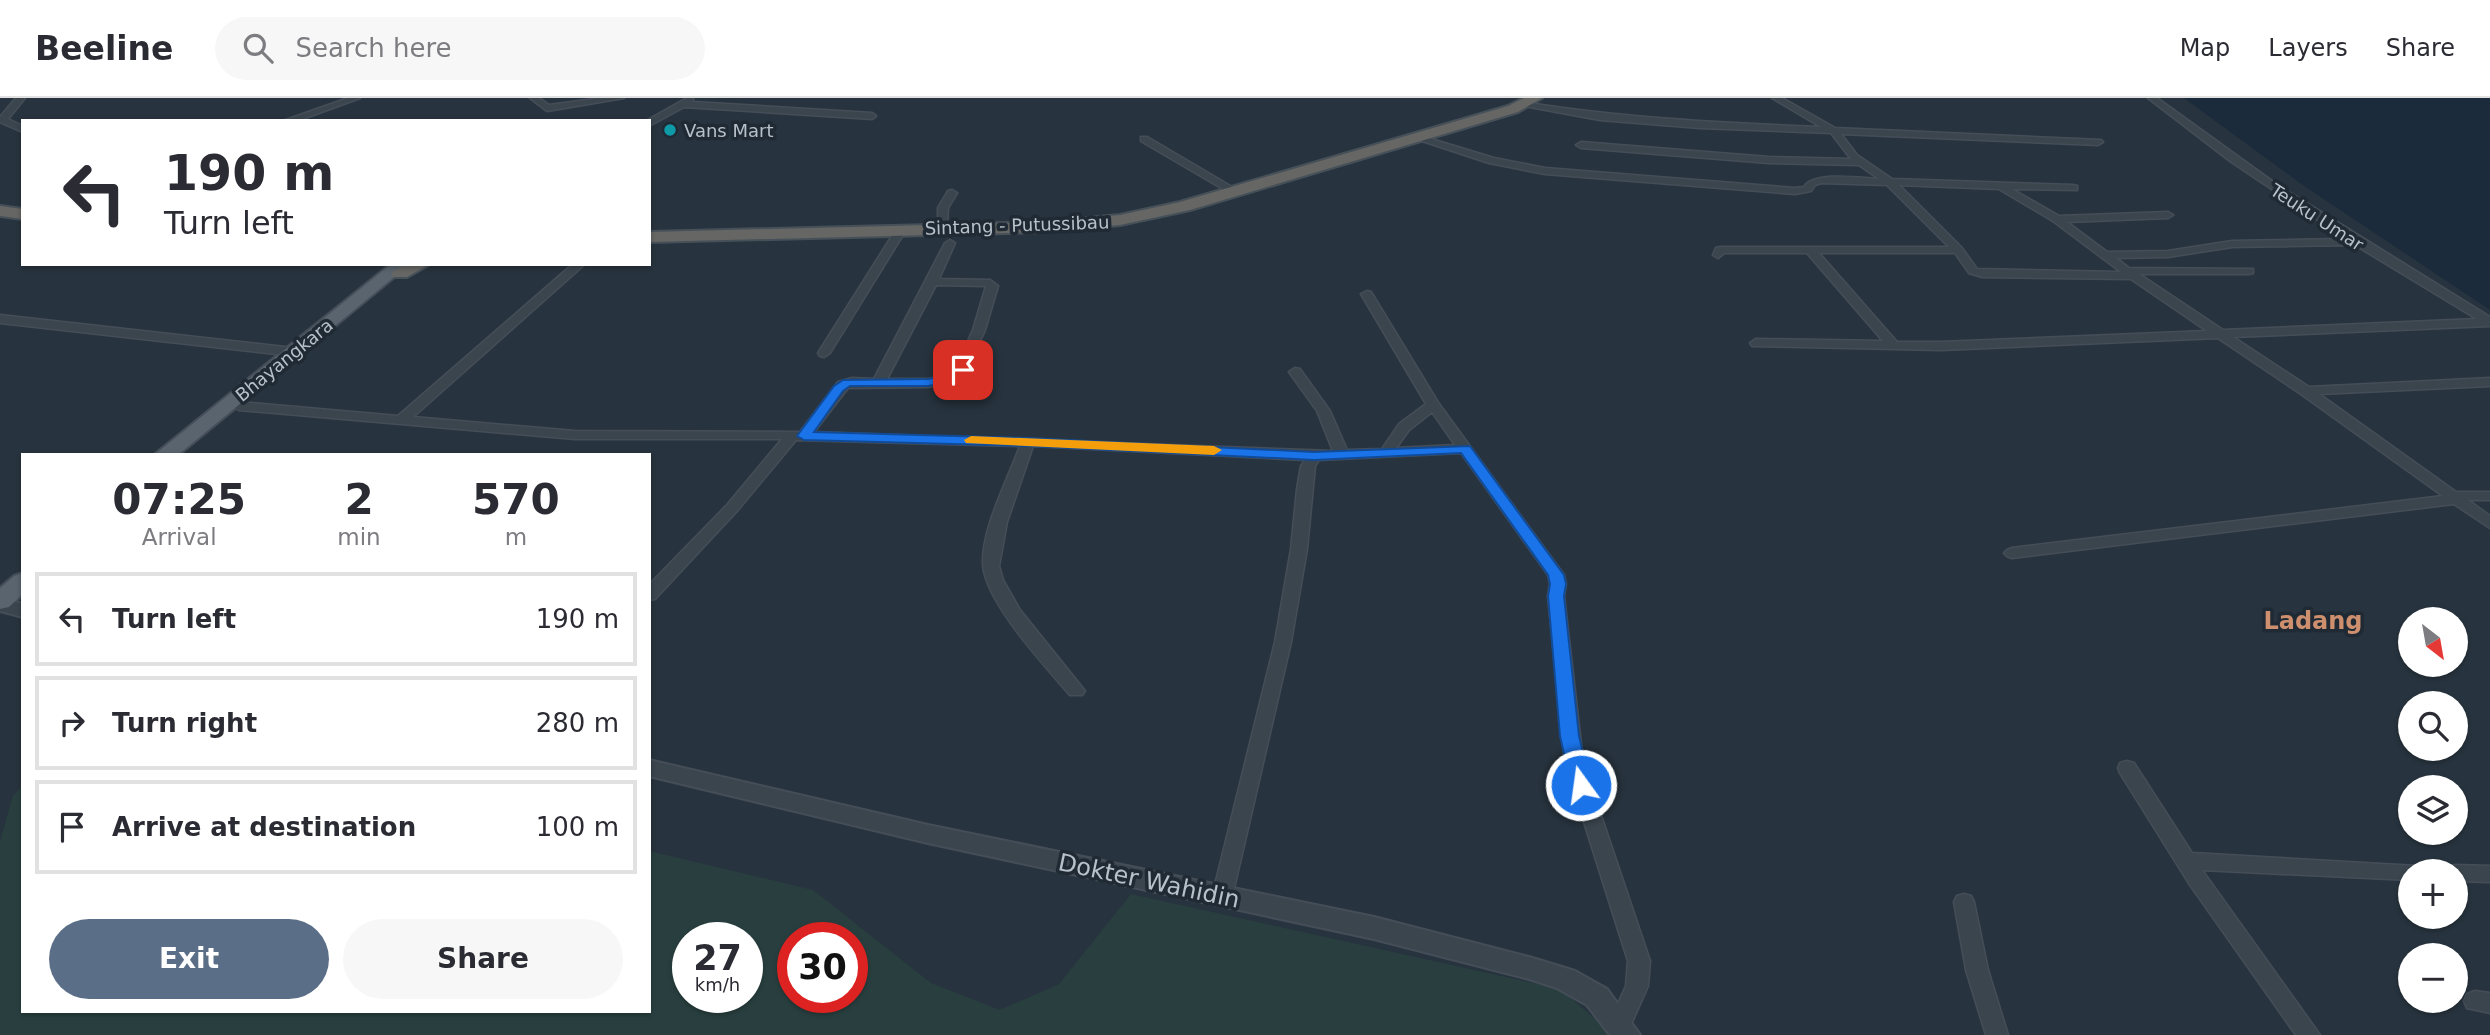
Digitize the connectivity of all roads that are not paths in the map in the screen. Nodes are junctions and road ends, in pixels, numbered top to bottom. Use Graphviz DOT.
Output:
graph roads {
  1 [pos="21,98"];
  2 [pos="356,98"];
  3 [pos="534,98"];
  4 [pos="620,98"];
  5 [pos="692,98"];
  6 [pos="1776,98"];
  7 [pos="2152,98"];
  8 [pos="1528,100"];
  9 [pos="683,104"];
  10 [pos="872,116"];
  11 [pos="293,119"];
  12 [pos="651,122"];
  13 [pos="21,128"];
  14 [pos="1835,132"];
  15 [pos="1418,138"];
  16 [pos="1144,139"];
  17 [pos="2098,142"];
  18 [pos="1581,145"];
  19 [pos="1364,151"];
  20 [pos="1650,152"];
  21 [pos="1860,162"];
  22 [pos="1653,180"];
  23 [pos="1890,182"];
  24 [pos="1994,186"];
  25 [pos="1227,187"];
  26 [pos="2073,188"];
  27 [pos="952,193"];
  28 [pos="0,211"];
  29 [pos="21,214"];
  30 [pos="2168,215"];
  31 [pos="2057,219"];
  32 [pos="942,224"];
  33 [pos="901,230"];
  34 [pos="651,236"];
  35 [pos="651,236"];
  36 [pos="2355,242"];
  37 [pos="950,243"];
  38 [pos="1958,250"];
  39 [pos="1812,252"];
  40 [pos="1718,255"];
  41 [pos="2104,255"];
  42 [pos="578,266"];
  43 [pos="405,267"];
  44 [pos="2249,271"];
  45 [pos="2130,274"];
  46 [pos="932,282"];
  47 [pos="1367,294"];
  48 [pos="0,319"];
  49 [pos="2490,322"];
  50 [pos="2217,333"];
  51 [pos="1756,343"];
  52 [pos="1894,346"];
  53 [pos="294,352"];
  54 [pos="824,353"];
  55 [pos="1295,373"];
  56 [pos="2490,382"];
  57 [pos="878,383"];
  58 [pos="2306,391"];
  59 [pos="1433,405"];
  60 [pos="239,406"];
  61 [pos="400,421"];
  62 [pos="798,435"];
  63 [pos="1028,442"];
  64 [pos="1465,449"];
  65 [pos="168,453"];
  66 [pos="180,453"];
  67 [pos="1386,453"];
  68 [pos="1341,455"];
  69 [pos="1314,456"];
  70 [pos="2490,496"];
  71 [pos="2455,498"];
  72 [pos="2490,523"];
  73 [pos="2012,553"];
  74 [pos="21,570"];
  75 [pos="21,583"];
  76 [pos="0,587"];
  77 [pos="651,593"];
  78 [pos="0,602"];
  79 [pos="21,610"];
  80 [pos="1076,691"];
  81 [pos="651,768"];
  82 [pos="2127,768"];
  83 [pos="2186,860"];
  84 [pos="2398,871"];
  85 [pos="2468,873"];
  86 [pos="2490,874"];
  87 [pos="1222,897"];
  88 [pos="1964,902"];
  89 [pos="1623,1029"];
  90 [pos="1997,1035"];
  91 [pos="2309,1035"];
  1 -- 13 [label="street"];
  2 -- 11 [label="street"];
  3 -- 4 [label="street"];
  5 -- 9 [label="street"];
  6 -- 14 [label="street"];
  7 -- 36 [label="street, Teuku Umar"];
  8 -- 14 [label="street"];
  8 -- 15 [label="highway, Sintang - Putussibau"];
  8 -- 19 [label="highway, Sintang - Putussibau"];
  9 -- 10 [label="street"];
  9 -- 12 [label="street"];
  14 -- 17 [label="street"];
  14 -- 21 [label="street"];
  15 -- 19 [label="highway, Sintang - Putussibau"];
  15 -- 22 [label="street"];
  16 -- 25 [label="street"];
  18 -- 20 [label="street"];
  19 -- 25 [label="highway, Sintang - Putussibau"];
  19 -- 33 [label="highway, Sintang - Putussibau"];
  20 -- 21 [label="street"];
  20 -- 22 [label="street"];
  21 -- 23 [label="street"];
  22 -- 23 [label="street"];
  23 -- 24 [label="street"];
  23 -- 38 [label="street"];
  24 -- 26 [label="street"];
  24 -- 31 [label="street"];
  25 -- 32 [label="highway, Sintang - Putussibau"];
  27 -- 32 [label="street"];
  28 -- 29 [label="highway"];
  30 -- 31 [label="street"];
  31 -- 41 [label="street"];
  32 -- 35 [label="highway, Sintang - Putussibau"];
  33 -- 34 [label="highway, Sintang - Putussibau"];
  33 -- 54 [label="street"];
  36 -- 41 [label="street"];
  36 -- 49 [label="street, Teuku Umar"];
  37 -- 46 [label="street"];
  38 -- 39 [label="street"];
  38 -- 45 [label="street"];
  39 -- 40 [label="street"];
  39 -- 52 [label="street"];
  41 -- 45 [label="street"];
  42 -- 61 [label="street"];
  43 -- 53 [label="main road, Bhayangkara"];
  43 -- 60 [label="main road, Bhayangkara"];
  44 -- 45 [label="street"];
  45 -- 50 [label="street"];
  46 -- 57 [label="street"];
  46 -- 57 [label="street"];
  47 -- 59 [label="street"];
  48 -- 53 [label="street"];
  49 -- 50 [label="street"];
  50 -- 52 [label="street"];
  50 -- 58 [label="street"];
  51 -- 52 [label="street"];
  53 -- 65 [label="main road, Bhayangkara"];
  55 -- 68 [label="street"];
  56 -- 58 [label="street"];
  57 -- 62 [label="street"];
  58 -- 71 [label="street"];
  59 -- 64 [label="street"];
  59 -- 67 [label="street"];
  60 -- 61 [label="street"];
  60 -- 66 [label="main road, Bhayangkara"];
  61 -- 62 [label="street"];
  62 -- 63 [label="street"];
  62 -- 77 [label="street"];
  63 -- 69 [label="street"];
  63 -- 80 [label="street"];
  64 -- 67 [label="street"];
  64 -- 89 [label="street"];
  67 -- 68 [label="street"];
  68 -- 69 [label="street"];
  69 -- 87 [label="street"];
  70 -- 71 [label="street"];
  71 -- 72 [label="street"];
  71 -- 73 [label="street"];
  74 -- 76 [label="main road"];
  75 -- 78 [label="main road"];
  78 -- 79 [label="street"];
  81 -- 87 [label="street, Dokter Wahidin"];
  82 -- 83 [label="street"];
  83 -- 84 [label="street"];
  83 -- 91 [label="street"];
  85 -- 86 [label="street"];
  87 -- 89 [label="street, Dokter Wahidin"];
  88 -- 90 [label="street"];
}
